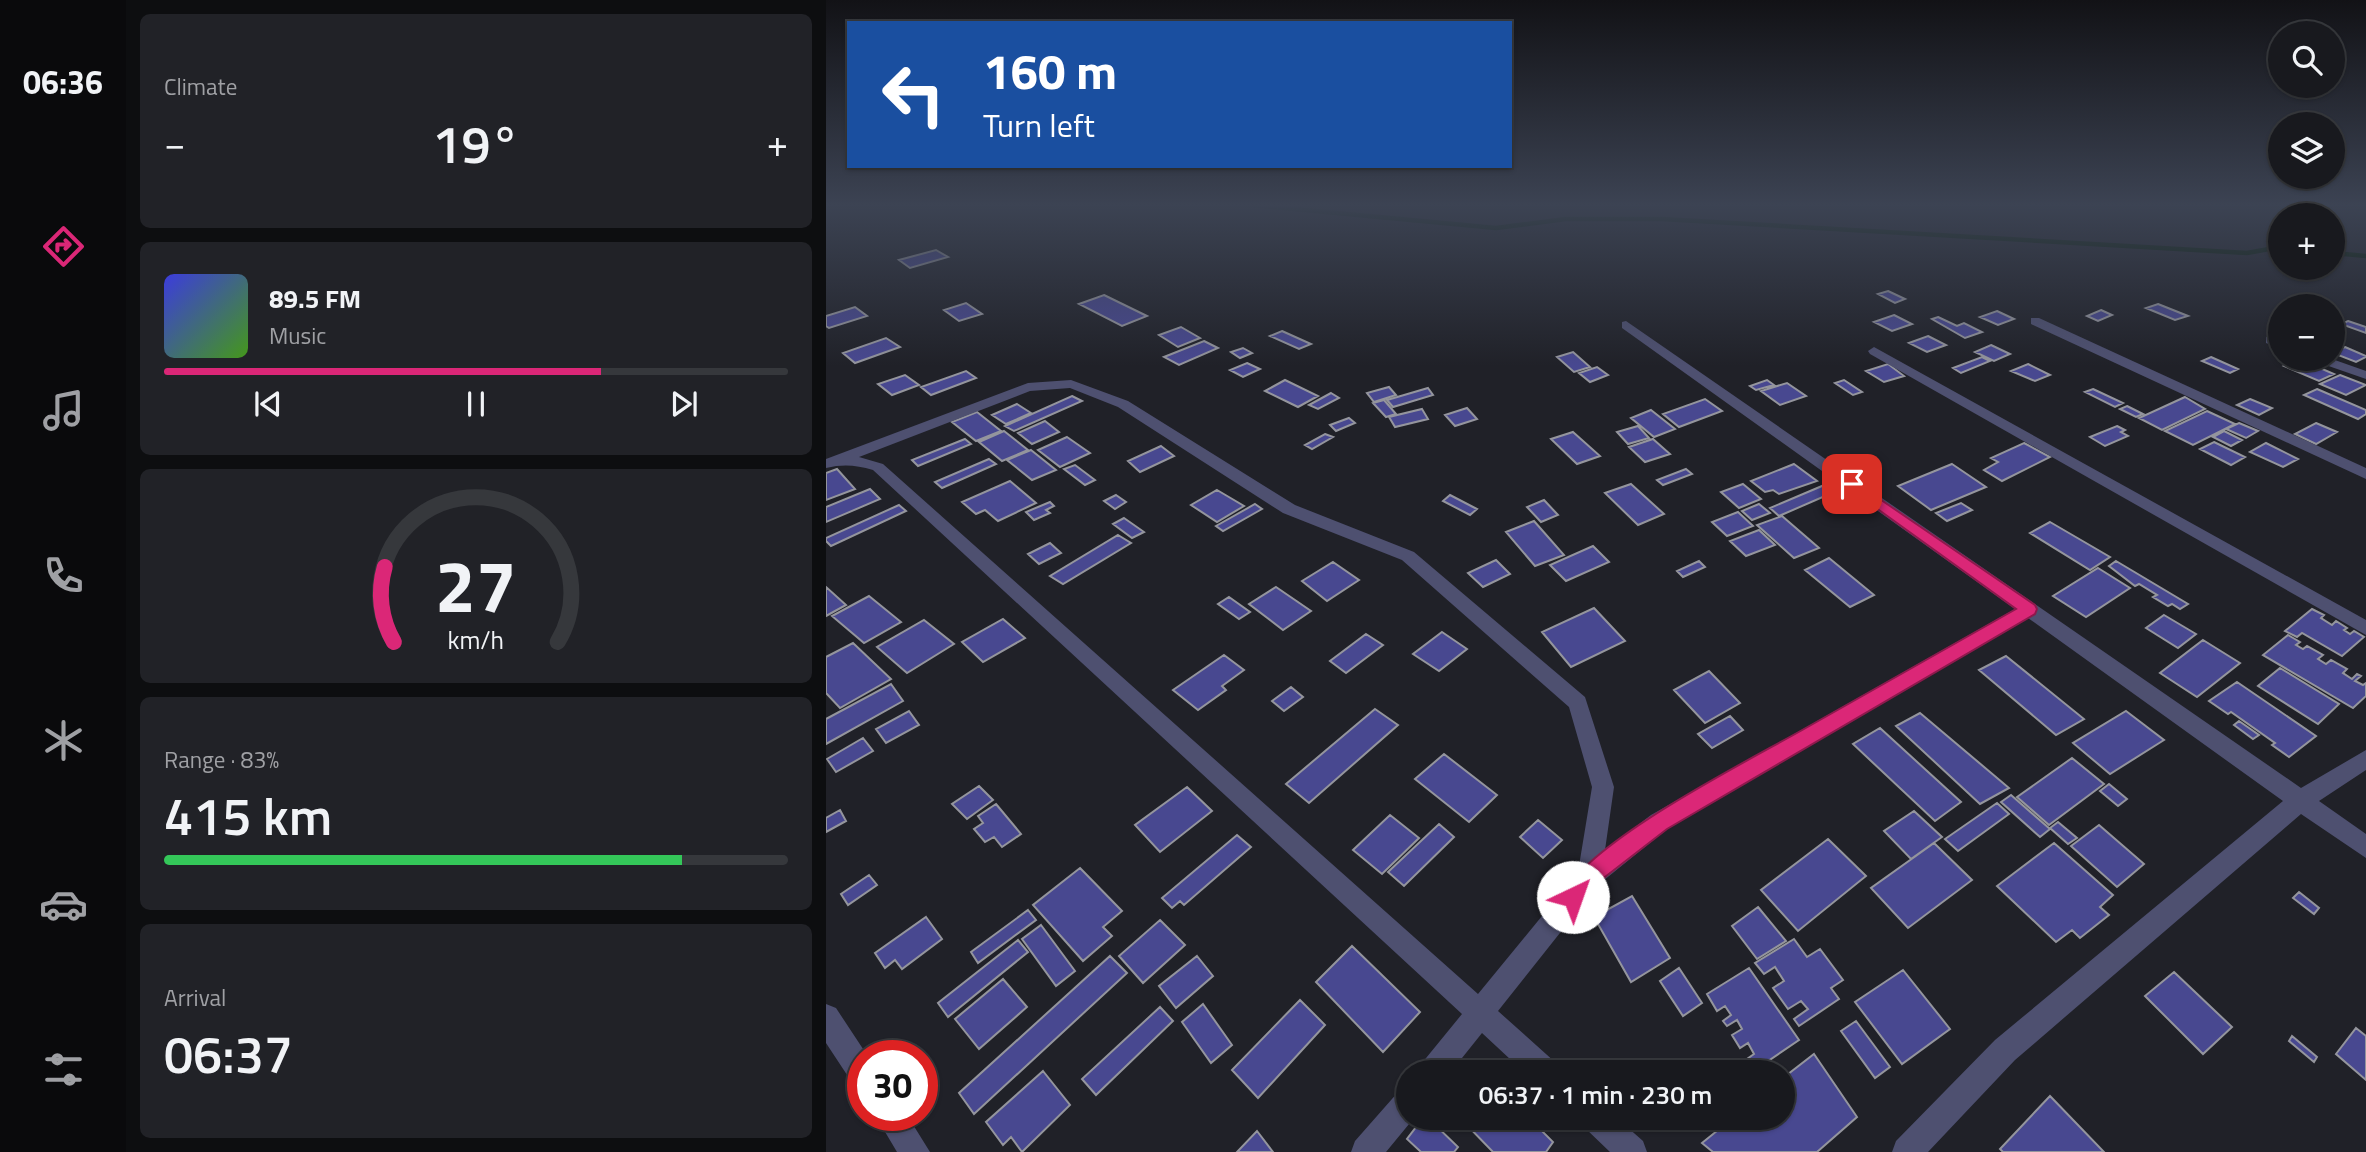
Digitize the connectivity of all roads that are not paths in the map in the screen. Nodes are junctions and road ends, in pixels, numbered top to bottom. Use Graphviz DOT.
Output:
graph roads {
  1 [pos="2035,321"];
  2 [pos="1626,325"];
  3 [pos="1874,351"];
  4 [pos="2345,368"];
  5 [pos="2366,375"];
  6 [pos="829,460"];
  7 [pos="2366,474"];
  8 [pos="2029,609"];
  9 [pos="2366,628"];
  10 [pos="2366,759"];
  11 [pos="2301,800"];
  12 [pos="2366,847"];
  13 [pos="1589,877"];
  14 [pos="1482,1013"];
  15 [pos="826,1018"];
  16 [pos="847,1050"];
  17 [pos="1443,1060"];
  18 [pos="1532,1060"];
  19 [pos="1396,1116"];
  20 [pos="1608,1130"];
  21 [pos="901,1131"];
  22 [pos="915,1152"];
  23 [pos="1366,1152"];
  24 [pos="1632,1152"];
  25 [pos="1908,1152"];
  1 -- 7 [label="street"];
  2 -- 8 [label="street"];
  3 -- 9 [label="street"];
  4 -- 5 [label="street"];
  6 -- 13 [label="street"];
  6 -- 14 [label="street"];
  8 -- 11 [label="street"];
  8 -- 13 [label="street"];
  10 -- 11 [label="street"];
  11 -- 12 [label="street"];
  11 -- 25 [label="street"];
  13 -- 14 [label="street"];
  14 -- 17 [label="street"];
  14 -- 18 [label="street"];
  15 -- 16 [label="street"];
  19 -- 23 [label="street"];
  20 -- 24 [label="street"];
  21 -- 22 [label="street"];
}
